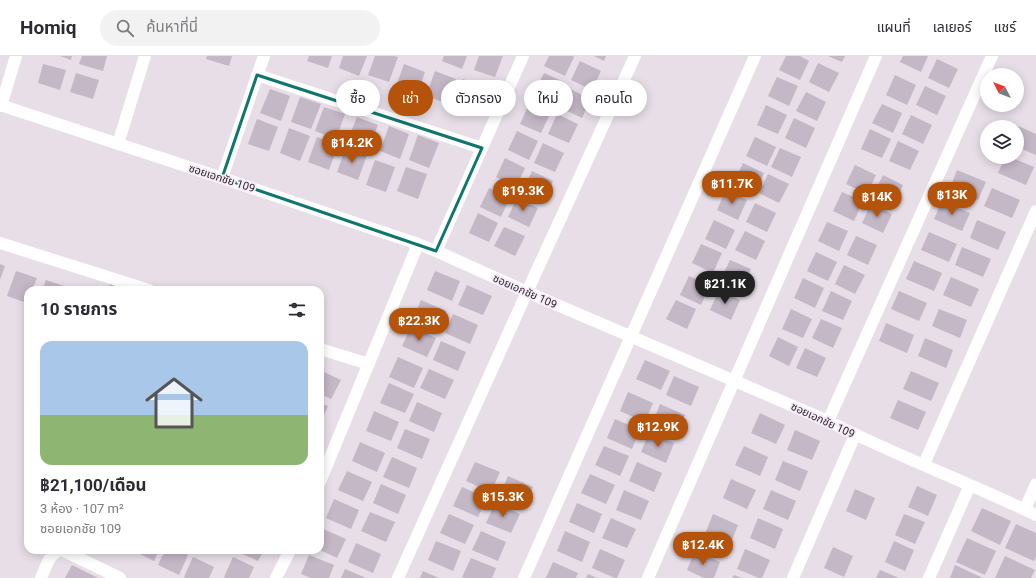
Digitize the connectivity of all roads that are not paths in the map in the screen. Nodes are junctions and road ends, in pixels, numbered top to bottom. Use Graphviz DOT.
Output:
graph roads {
  1 [pos="16,56"];
  2 [pos="145,56"];
  3 [pos="264,56"];
  4 [pos="523,56"];
  5 [pos="635,56"];
  6 [pos="755,56"];
  7 [pos="876,56"];
  8 [pos="992,56"];
  9 [pos="257,74"];
  10 [pos="0,105"];
  11 [pos="118,144"];
  12 [pos="482,148"];
  13 [pos="222,178"];
  14 [pos="1036,212"];
  15 [pos="0,243"];
  16 [pos="418,244"];
  17 [pos="436,252"];
  18 [pos="136,286"];
  19 [pos="526,292"];
  20 [pos="630,336"];
  21 [pos="324,350"];
  22 [pos="369,364"];
  23 [pos="734,382"];
  24 [pos="828,421"];
  25 [pos="856,435"];
  26 [pos="924,464"];
  27 [pos="324,472"];
  28 [pos="1036,484"];
  29 [pos="970,485"];
  30 [pos="1025,509"];
  31 [pos="1036,515"];
  32 [pos="53,554"];
  33 [pos="70,554"];
  34 [pos="288,554"];
  35 [pos="41,578"];
  36 [pos="120,578"];
  37 [pos="276,578"];
  38 [pos="398,578"];
  39 [pos="524,578"];
  40 [pos="648,578"];
  41 [pos="793,578"];
  42 [pos="929,578"];
  1 -- 10 [label="street"];
  2 -- 11 [label="street"];
  3 -- 9 [label="street"];
  4 -- 12 [label="street"];
  5 -- 19 [label="street"];
  6 -- 20 [label="street"];
  7 -- 23 [label="street"];
  8 -- 24 [label="street"];
  9 -- 12 [label="street"];
  9 -- 13 [label="street"];
  10 -- 11 [label="street, ซอยเอกชัย 109"];
  11 -- 13 [label="street, ซอยเอกชัย 109"];
  12 -- 17 [label="street"];
  13 -- 16 [label="street, ซอยเอกชัย 109"];
  14 -- 26 [label="street"];
  15 -- 18 [label="street"];
  16 -- 17 [label="street, ซอยเอกชัย 109"];
  16 -- 22 [label="street"];
  17 -- 19 [label="street, ซอยเอกชัย 109"];
  19 -- 20 [label="street, ซอยเอกชัย 109"];
  19 -- 38 [label="street"];
  20 -- 23 [label="street, ซอยเอกชัย 109"];
  20 -- 39 [label="street"];
  21 -- 22 [label="street"];
  22 -- 27 [label="street"];
  23 -- 24 [label="street, ซอยเอกชัย 109"];
  23 -- 40 [label="street"];
  24 -- 25 [label="street, ซอยเอกชัย 109"];
  25 -- 26 [label="street, ซอยเอกชัย 109"];
  25 -- 41 [label="street"];
  26 -- 29 [label="street, ซอยเอกชัย 109"];
  28 -- 30 [label="street"];
  29 -- 30 [label="street, ซอยเอกชัย 109"];
  29 -- 42 [label="street"];
  30 -- 31 [label="street, ซอยเอกชัย 109"];
  32 -- 35 [label="street"];
  33 -- 36 [label="street"];
  34 -- 37 [label="street"];
}
